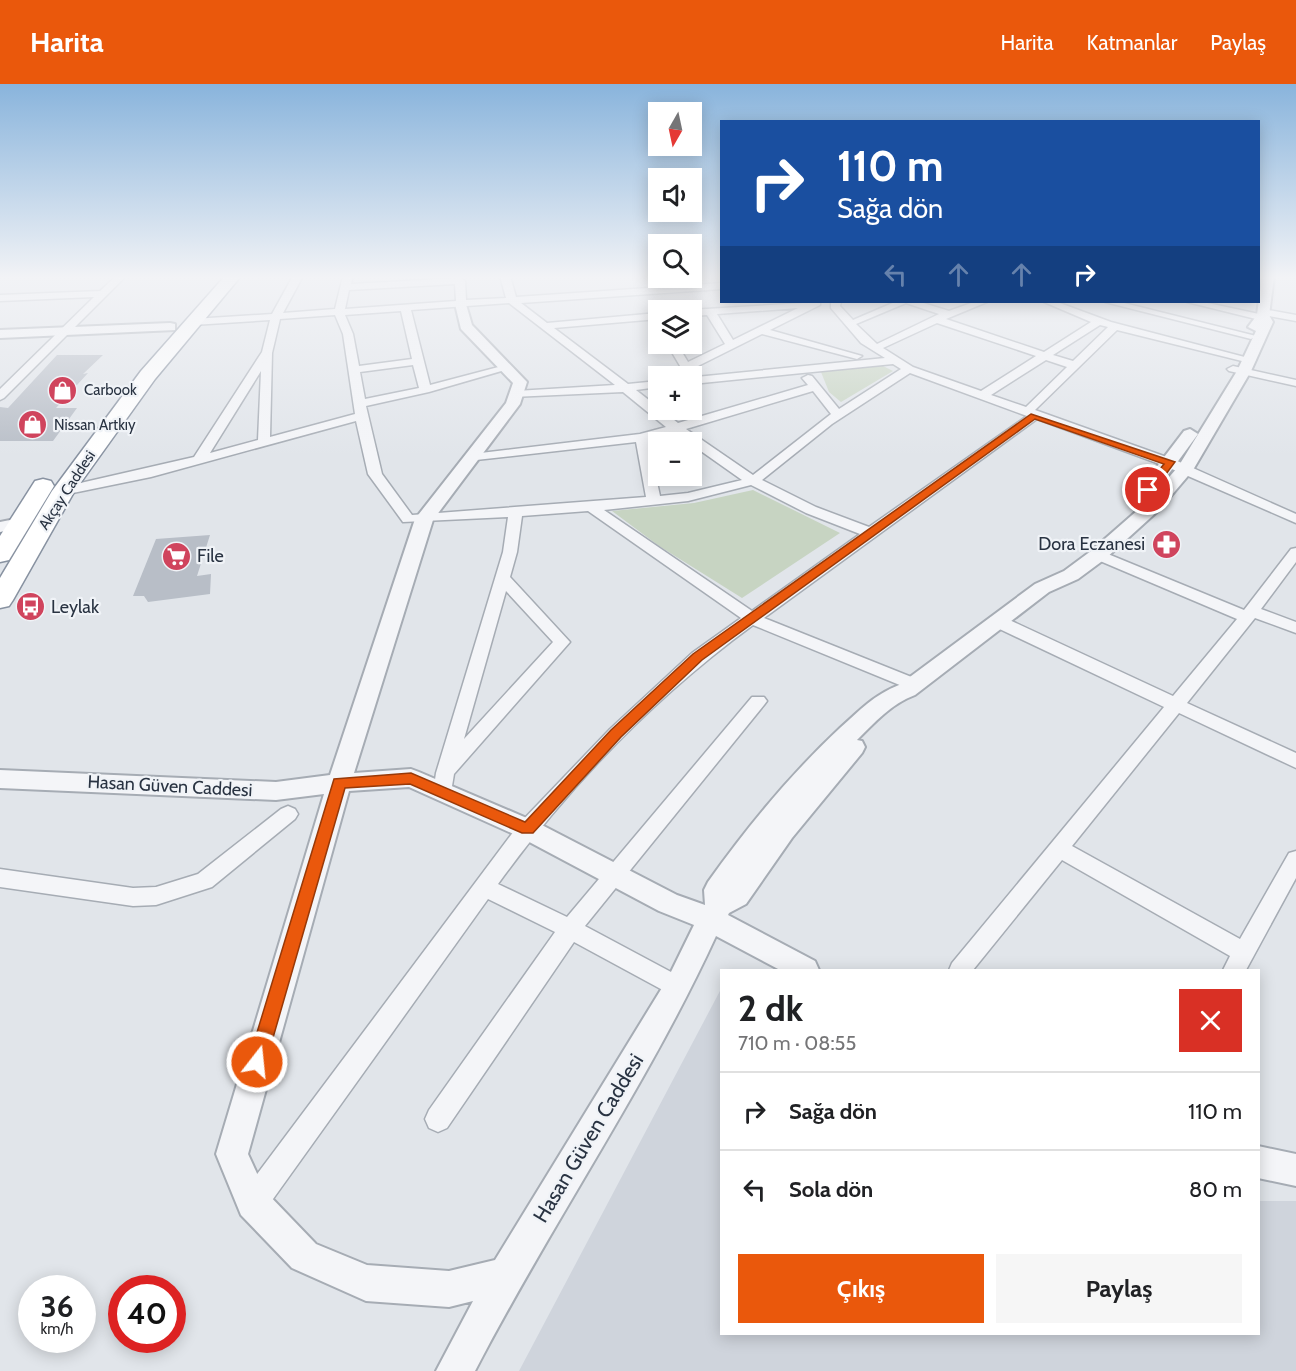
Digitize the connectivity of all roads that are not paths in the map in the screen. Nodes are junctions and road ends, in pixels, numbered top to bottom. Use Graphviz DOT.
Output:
graph roads {
  1 [pos="60,336"];
  2 [pos="162,336"];
  3 [pos="181,336"];
  4 [pos="271,336"];
  5 [pos="348,336"];
  6 [pos="412,336"];
  7 [pos="476,336"];
  8 [pos="558,336"];
  9 [pos="725,336"];
  10 [pos="753,336"];
  11 [pos="782,336"];
  12 [pos="865,336"];
  13 [pos="869,336"];
  14 [pos="901,336"];
  15 [pos="984,336"];
  16 [pos="1076,336"];
  17 [pos="1104,336"];
  18 [pos="1148,336"];
  19 [pos="1251,336"];
  20 [pos="1258,336"];
  21 [pos="732,347"];
  22 [pos="878,347"];
  23 [pos="267,353"];
  24 [pos="857,356"];
  25 [pos="1044,357"];
  26 [pos="418,361"];
  27 [pos="892,361"];
  28 [pos="1241,364"];
  29 [pos="1076,366"];
  30 [pos="834,367"];
  31 [pos="506,368"];
  32 [pos="702,369"];
  33 [pos="909,369"];
  34 [pos="353,370"];
  35 [pos="802,370"];
  36 [pos="702,376"];
  37 [pos="1296,383"];
  38 [pos="648,385"];
  39 [pos="815,387"];
  40 [pos="626,388"];
  41 [pos="425,390"];
  42 [pos="986,393"];
  43 [pos="0,395"];
  44 [pos="516,395"];
  45 [pos="360,410"];
  46 [pos="1032,412"];
  47 [pos="837,414"];
  48 [pos="676,428"];
  49 [pos="641,438"];
  50 [pos="264,443"];
  51 [pos="68,450"];
  52 [pos="472,458"];
  53 [pos="199,460"];
  54 [pos="1180,463"];
  55 [pos="54,468"];
  56 [pos="753,481"];
  57 [pos="63,491"];
  58 [pos="654,501"];
  59 [pos="591,507"];
  60 [pos="1296,510"];
  61 [pos="515,513"];
  62 [pos="424,519"];
  63 [pos="1296,519"];
  64 [pos="10,525"];
  65 [pos="871,533"];
  66 [pos="1296,552"];
  67 [pos="0,555"];
  68 [pos="1098,555"];
  69 [pos="502,577"];
  70 [pos="1042,588"];
  71 [pos="0,600"];
  72 [pos="1250,614"];
  73 [pos="753,619"];
  74 [pos="997,621"];
  75 [pos="1296,628"];
  76 [pos="910,687"];
  77 [pos="758,701"];
  78 [pos="1175,706"];
  79 [pos="1296,761"];
  80 [pos="0,779"];
  81 [pos="339,783"];
  82 [pos="444,783"];
  83 [pos="288,814"];
  84 [pos="527,829"];
  85 [pos="1058,848"];
  86 [pos="1296,860"];
  87 [pos="614,873"];
  88 [pos="0,878"];
  89 [pos="483,887"];
  90 [pos="715,912"];
  91 [pos="570,929"];
  92 [pos="1239,962"];
  93 [pos="803,969"];
  94 [pos="961,969"];
  95 [pos="678,987"];
  96 [pos="438,1119"];
  97 [pos="1260,1162"];
  98 [pos="1296,1170"];
  99 [pos="253,1203"];
  100 [pos="506,1275"];
  101 [pos="455,1371"];
  1 -- 43 [label="street"];
  2 -- 51 [label="highway, Akçay Caddesi"];
  3 -- 57 [label="highway, Akçay Caddesi"];
  4 -- 23 [label="street"];
  5 -- 34 [label="street"];
  6 -- 26 [label="street"];
  7 -- 31 [label="street"];
  8 -- 40 [label="street"];
  9 -- 21 [label="street"];
  10 -- 21 [label="street"];
  11 -- 24 [label="street"];
  12 -- 22 [label="street"];
  13 -- 22 [label="street"];
  14 -- 22 [label="street"];
  15 -- 25 [label="street"];
  16 -- 25 [label="street"];
  17 -- 29 [label="street"];
  18 -- 28 [label="street"];
  19 -- 28 [label="street, Hasan Güven Caddesi"];
  20 -- 28 [label="street, Hasan Güven Caddesi"];
  21 -- 32 [label="street"];
  22 -- 24 [label="street"];
  22 -- 27 [label="street"];
  22 -- 42 [label="street"];
  23 -- 50 [label="street"];
  23 -- 53 [label="street"];
  24 -- 30 [label="street"];
  25 -- 29 [label="street"];
  25 -- 42 [label="street"];
  26 -- 34 [label="street"];
  26 -- 41 [label="street"];
  27 -- 30 [label="street"];
  27 -- 33 [label="street"];
  28 -- 37 [label="street"];
  28 -- 54 [label="street, Hasan Güven Caddesi"];
  29 -- 46 [label="street"];
  30 -- 35 [label="street"];
  31 -- 41 [label="street"];
  31 -- 44 [label="street"];
  33 -- 46 [label="street"];
  33 -- 47 [label="street"];
  34 -- 45 [label="street"];
  35 -- 36 [label="street"];
  35 -- 39 [label="street"];
  38 -- 40 [label="street"];
  39 -- 47 [label="street"];
  39 -- 48 [label="street"];
  40 -- 44 [label="street"];
  40 -- 48 [label="street"];
  41 -- 45 [label="street"];
  42 -- 46 [label="street"];
  44 -- 52 [label="street"];
  45 -- 50 [label="street"];
  45 -- 62 [label="street"];
  46 -- 54 [label="street"];
  46 -- 65 [label="street"];
  47 -- 56 [label="street"];
  48 -- 49 [label="street"];
  48 -- 56 [label="street"];
  49 -- 52 [label="street"];
  49 -- 58 [label="street"];
  50 -- 53 [label="street"];
  52 -- 62 [label="street"];
  53 -- 57 [label="street"];
  54 -- 60 [label="street"];
  54 -- 63 [label="street"];
  54 -- 68 [label="street, Hasan Güven Caddesi"];
  54 -- 70 [label="street, Hasan Güven Caddesi"];
  55 -- 64 [label="highway, Akçay Caddesi"];
  56 -- 58 [label="street"];
  56 -- 65 [label="street"];
  57 -- 71 [label="highway, Akçay Caddesi"];
  58 -- 59 [label="street"];
  59 -- 61 [label="street"];
  59 -- 73 [label="street"];
  61 -- 62 [label="street"];
  61 -- 69 [label="street"];
  62 -- 81 [label="street"];
  64 -- 67 [label="highway, Akçay Caddesi"];
  65 -- 73 [label="street"];
  66 -- 72 [label="street"];
  68 -- 70 [label="street, Hasan Güven Caddesi"];
  68 -- 72 [label="street"];
  69 -- 82 [label="street"];
  69 -- 82 [label="street"];
  70 -- 74 [label="street, Hasan Güven Caddesi"];
  72 -- 75 [label="street"];
  72 -- 78 [label="street"];
  73 -- 76 [label="street"];
  73 -- 84 [label="street"];
  74 -- 76 [label="street, Hasan Güven Caddesi"];
  74 -- 78 [label="street"];
  76 -- 90 [label="street, Hasan Güven Caddesi"];
  77 -- 87 [label="street"];
  78 -- 79 [label="street"];
  78 -- 85 [label="street"];
  80 -- 81 [label="street, Hasan Güven Caddesi"];
  81 -- 82 [label="street, Hasan Güven Caddesi"];
  81 -- 99 [label="street"];
  82 -- 84 [label="street, Hasan Güven Caddesi"];
  83 -- 88 [label="street"];
  84 -- 87 [label="street, Hasan Güven Caddesi"];
  84 -- 89 [label="street"];
  85 -- 92 [label="street"];
  85 -- 94 [label="street"];
  86 -- 92 [label="street"];
  87 -- 90 [label="street, Hasan Güven Caddesi"];
  87 -- 91 [label="street"];
  89 -- 91 [label="street"];
  89 -- 99 [label="street"];
  90 -- 93 [label="street, Hasan Güven Caddesi"];
  90 -- 95 [label="street, Hasan Güven Caddesi"];
  91 -- 95 [label="street"];
  91 -- 96 [label="street"];
  95 -- 100 [label="street, Hasan Güven Caddesi"];
  97 -- 98 [label="street"];
  99 -- 100 [label="street"];
  100 -- 101 [label="street, Hasan Güven Caddesi"];
}
